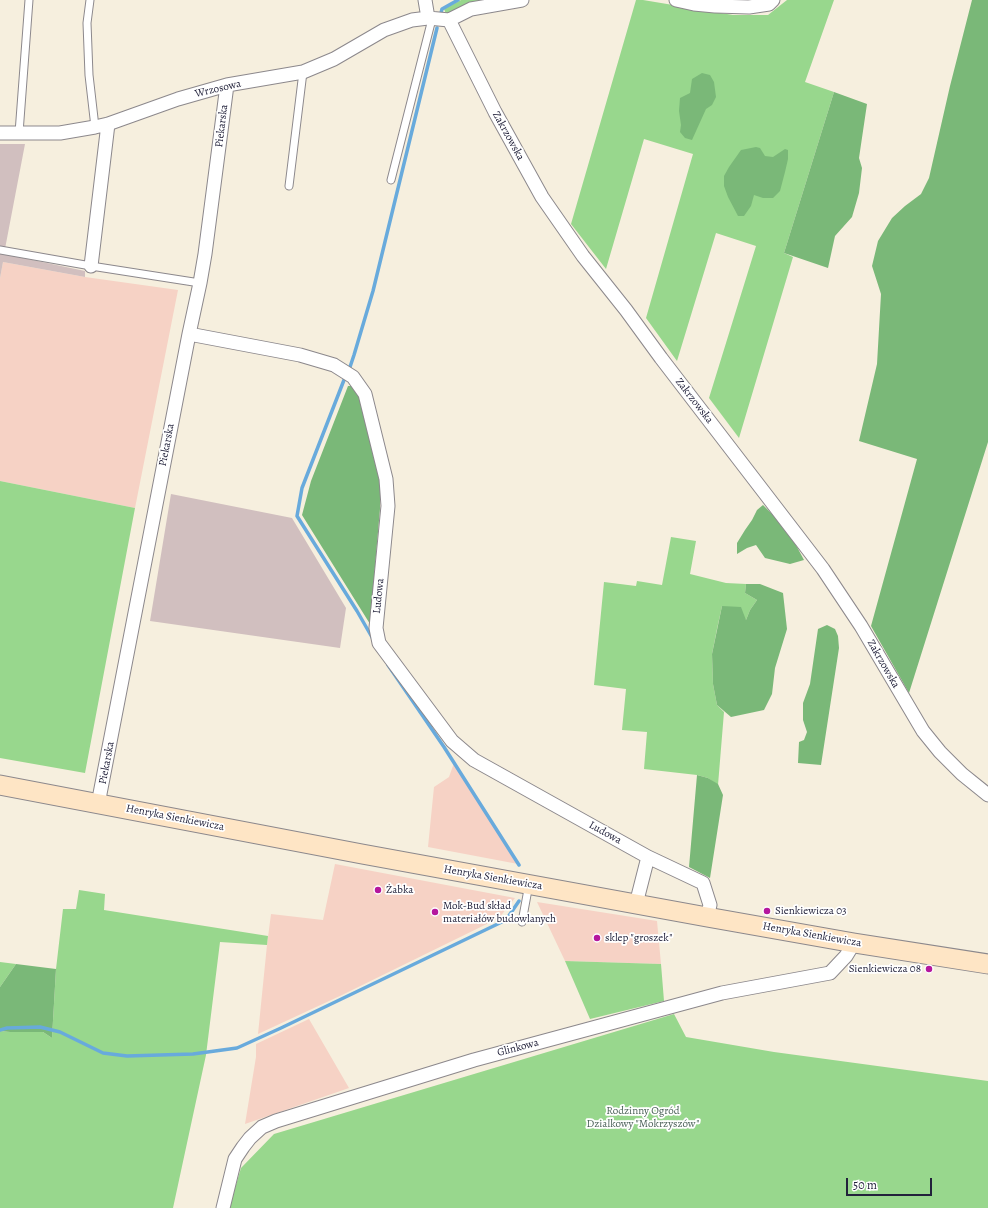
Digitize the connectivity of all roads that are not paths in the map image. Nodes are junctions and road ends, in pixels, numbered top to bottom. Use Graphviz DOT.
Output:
graph roads {
  1 [pos="29,0"];
  2 [pos="90,0"];
  3 [pos="425,0"];
  4 [pos="522,0"];
  5 [pos="676,0"];
  6 [pos="773,0"];
  7 [pos="430,18"];
  8 [pos="448,20"];
  9 [pos="303,72"];
  10 [pos="227,85"];
  11 [pos="102,126"];
  12 [pos="0,133"];
  13 [pos="19,133"];
  14 [pos="391,180"];
  15 [pos="289,186"];
  16 [pos="0,250"];
  17 [pos="91,266"];
  18 [pos="200,284"];
  19 [pos="189,334"];
  20 [pos="0,785"];
  21 [pos="988,795"];
  22 [pos="98,804"];
  23 [pos="648,856"];
  24 [pos="529,884"];
  25 [pos="636,904"];
  26 [pos="707,917"];
  27 [pos="522,922"];
  28 [pos="854,943"];
  29 [pos="988,964"];
  30 [pos="223,1208"];
  1 -- 13 [label="lane"];
  2 -- 11 [label="lane"];
  3 -- 7 [label="street"];
  4 -- 8 [label="street"];
  5 -- 6 [label="street"];
  7 -- 8 [label="street"];
  7 -- 9 [label="street, Wrzosowa"];
  7 -- 14 [label="lane"];
  8 -- 21 [label="street, Zakrzowska"];
  9 -- 10 [label="street, Wrzosowa"];
  9 -- 15 [label="lane"];
  10 -- 11 [label="street, Wrzosowa"];
  10 -- 18 [label="street, Piekarska"];
  11 -- 13 [label="street, Wrzosowa"];
  11 -- 17 [label="street"];
  12 -- 13 [label="street, Wrzosowa"];
  16 -- 17 [label="lane"];
  17 -- 18 [label="lane"];
  18 -- 19 [label="street, Piekarska"];
  19 -- 22 [label="street, Piekarska"];
  19 -- 23 [label="street, Ludowa"];
  20 -- 22 [label="main road, Henryka Sienkiewicza"];
  22 -- 24 [label="main road, Henryka Sienkiewicza"];
  23 -- 25 [label="street"];
  23 -- 26 [label="street, Ludowa"];
  24 -- 25 [label="main road, Henryka Sienkiewicza"];
  24 -- 27 [label="lane"];
  25 -- 26 [label="main road, Henryka Sienkiewicza"];
  26 -- 28 [label="main road, Henryka Sienkiewicza"];
  28 -- 29 [label="main road, Henryka Sienkiewicza"];
  28 -- 30 [label="street, Glinkowa"];
}
